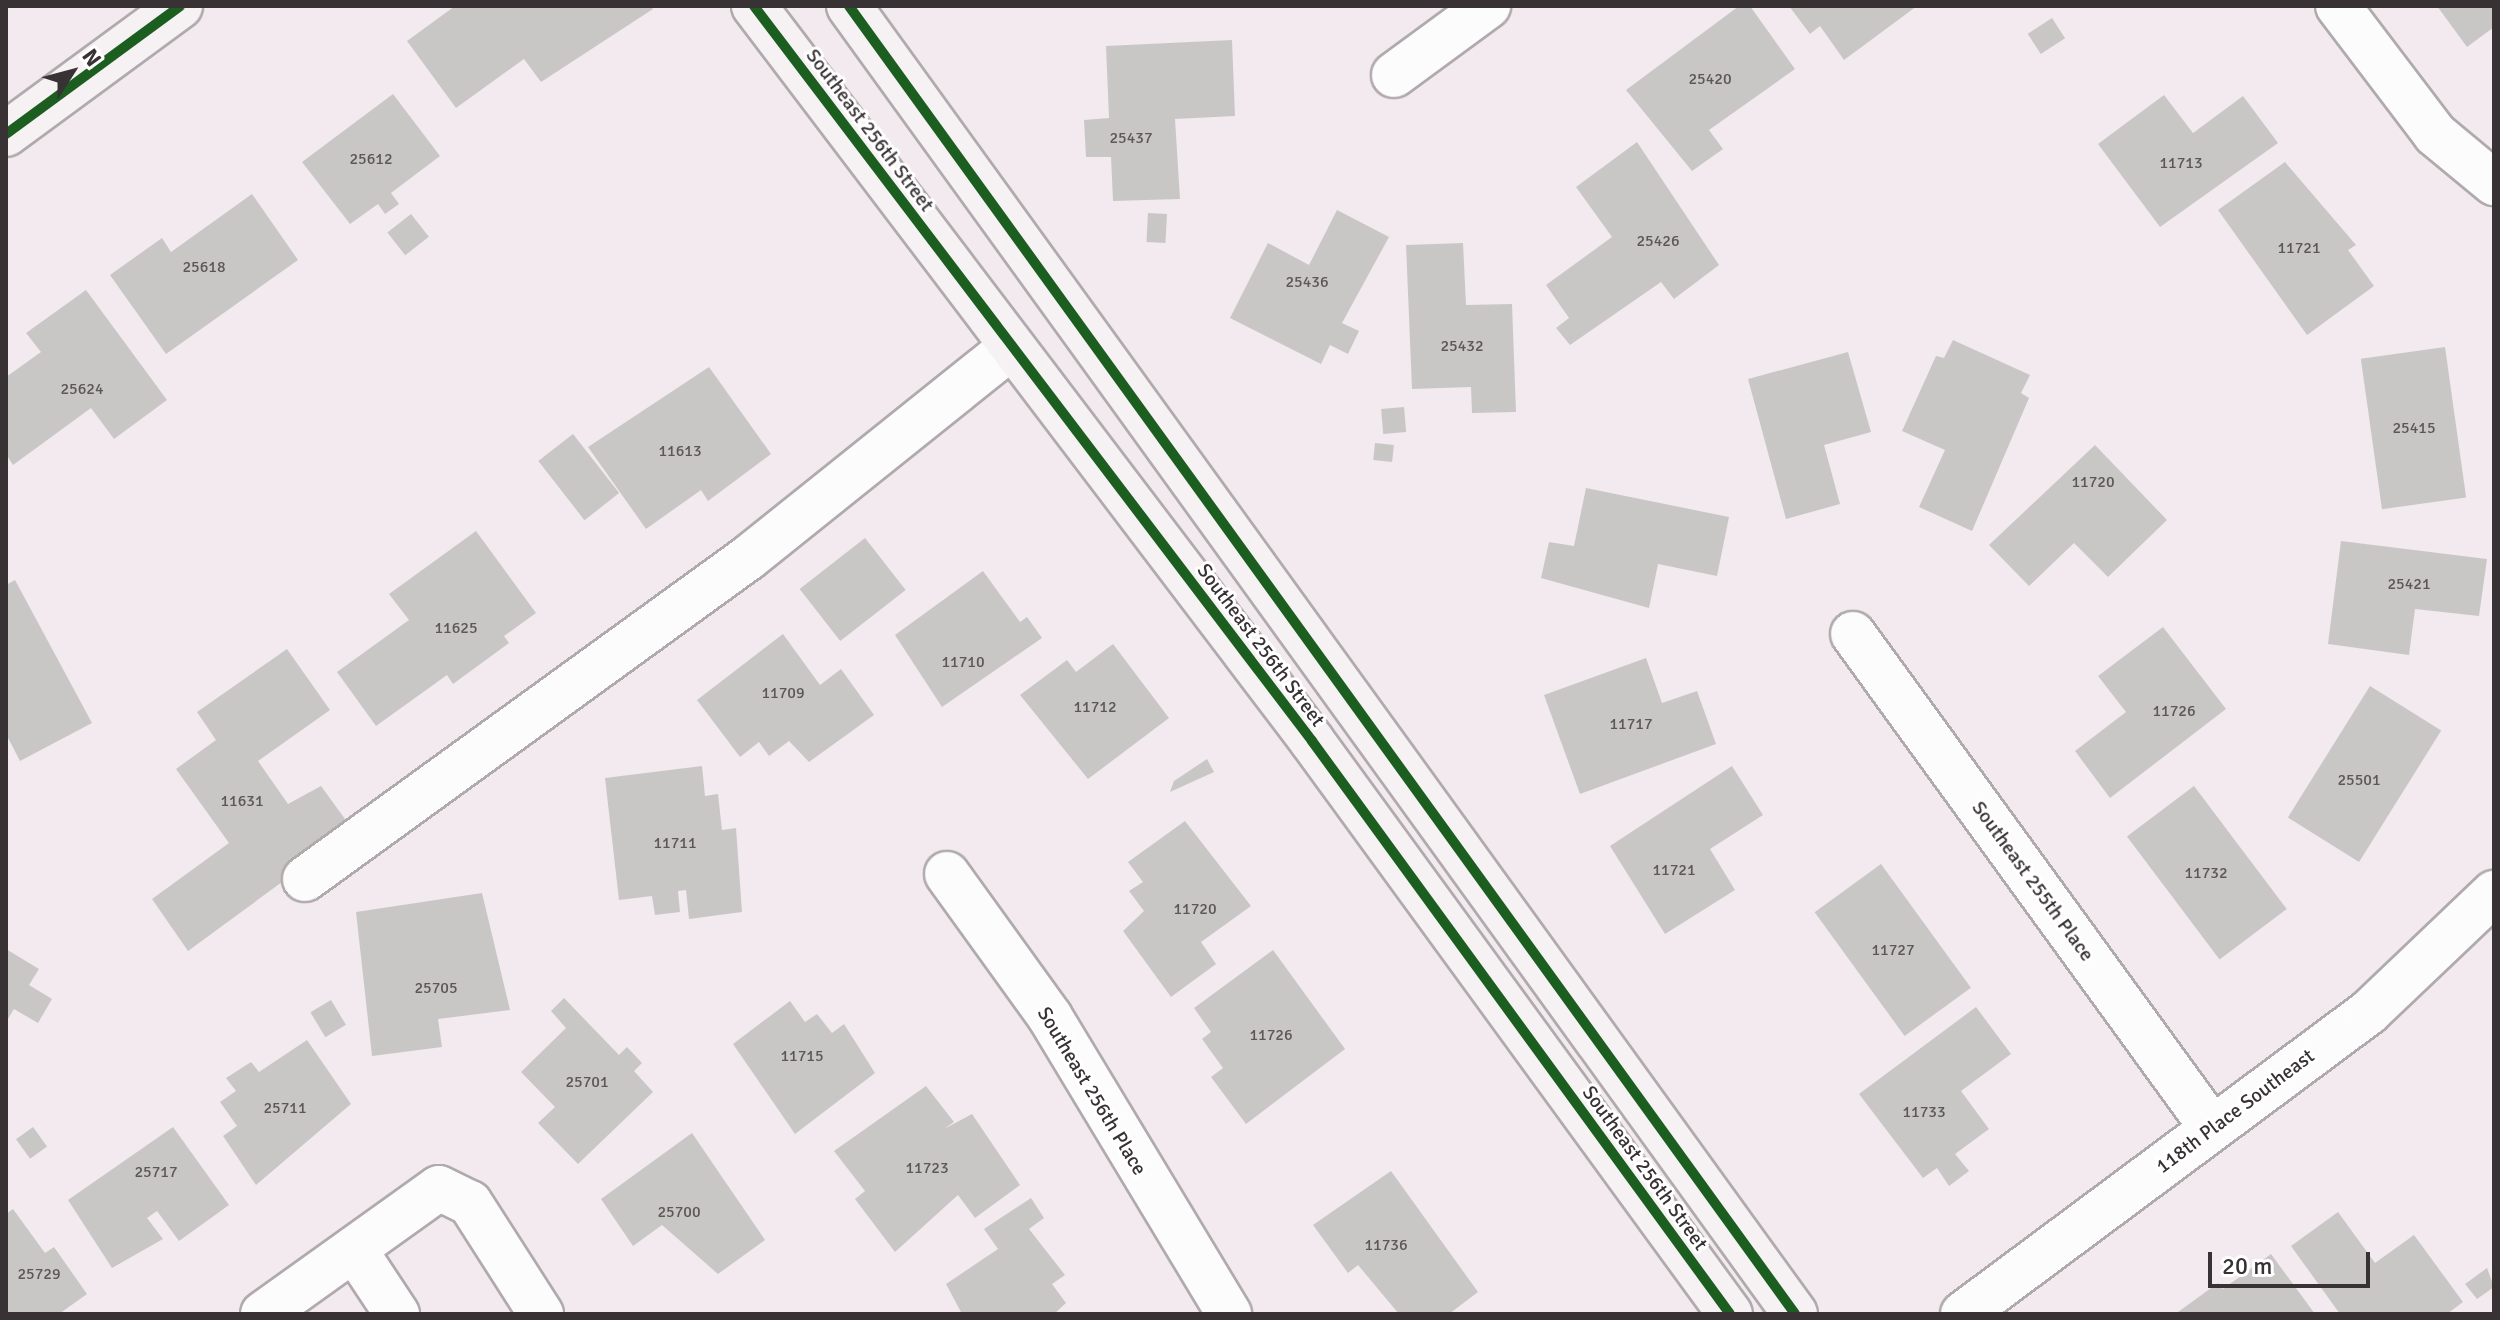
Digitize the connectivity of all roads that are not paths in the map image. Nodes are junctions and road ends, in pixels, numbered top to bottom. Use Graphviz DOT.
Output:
graph roads {
  1 [pos="754,6"];
  2 [pos="849,6"];
  3 [pos="1488,6"];
  4 [pos="2338,6"];
  5 [pos="156,13"];
  6 [pos="1394,75"];
  7 [pos="6,134"];
  8 [pos="2494,183"];
  9 [pos="1011,347"];
  10 [pos="1853,634"];
  11 [pos="947,874"];
  12 [pos="305,879"];
  13 [pos="2494,893"];
  14 [pos="2212,1128"];
  15 [pos="354,1249"];
  16 [pos="263,1314"];
  17 [pos="397,1314"];
  18 [pos="541,1314"];
  19 [pos="1229,1314"];
  20 [pos="1730,1314"];
  21 [pos="1795,1314"];
  22 [pos="1963,1314"];
  1 -- 9 [label="main road, Southeast 256th Street"];
  2 -- 21 [label="main road, Southeast 256th Street"];
  3 -- 6 [label="street"];
  4 -- 8 [label="street"];
  5 -- 7 [label="main road"];
  9 -- 12 [label="street"];
  9 -- 20 [label="main road, Southeast 256th Street"];
  10 -- 14 [label="street, Southeast 255th Place"];
  11 -- 19 [label="street, Southeast 256th Place"];
  13 -- 14 [label="street, 118th Place Southeast"];
  14 -- 22 [label="street, 118th Place Southeast"];
  15 -- 16 [label="street"];
  15 -- 17 [label="street"];
  15 -- 18 [label="street"];
}
